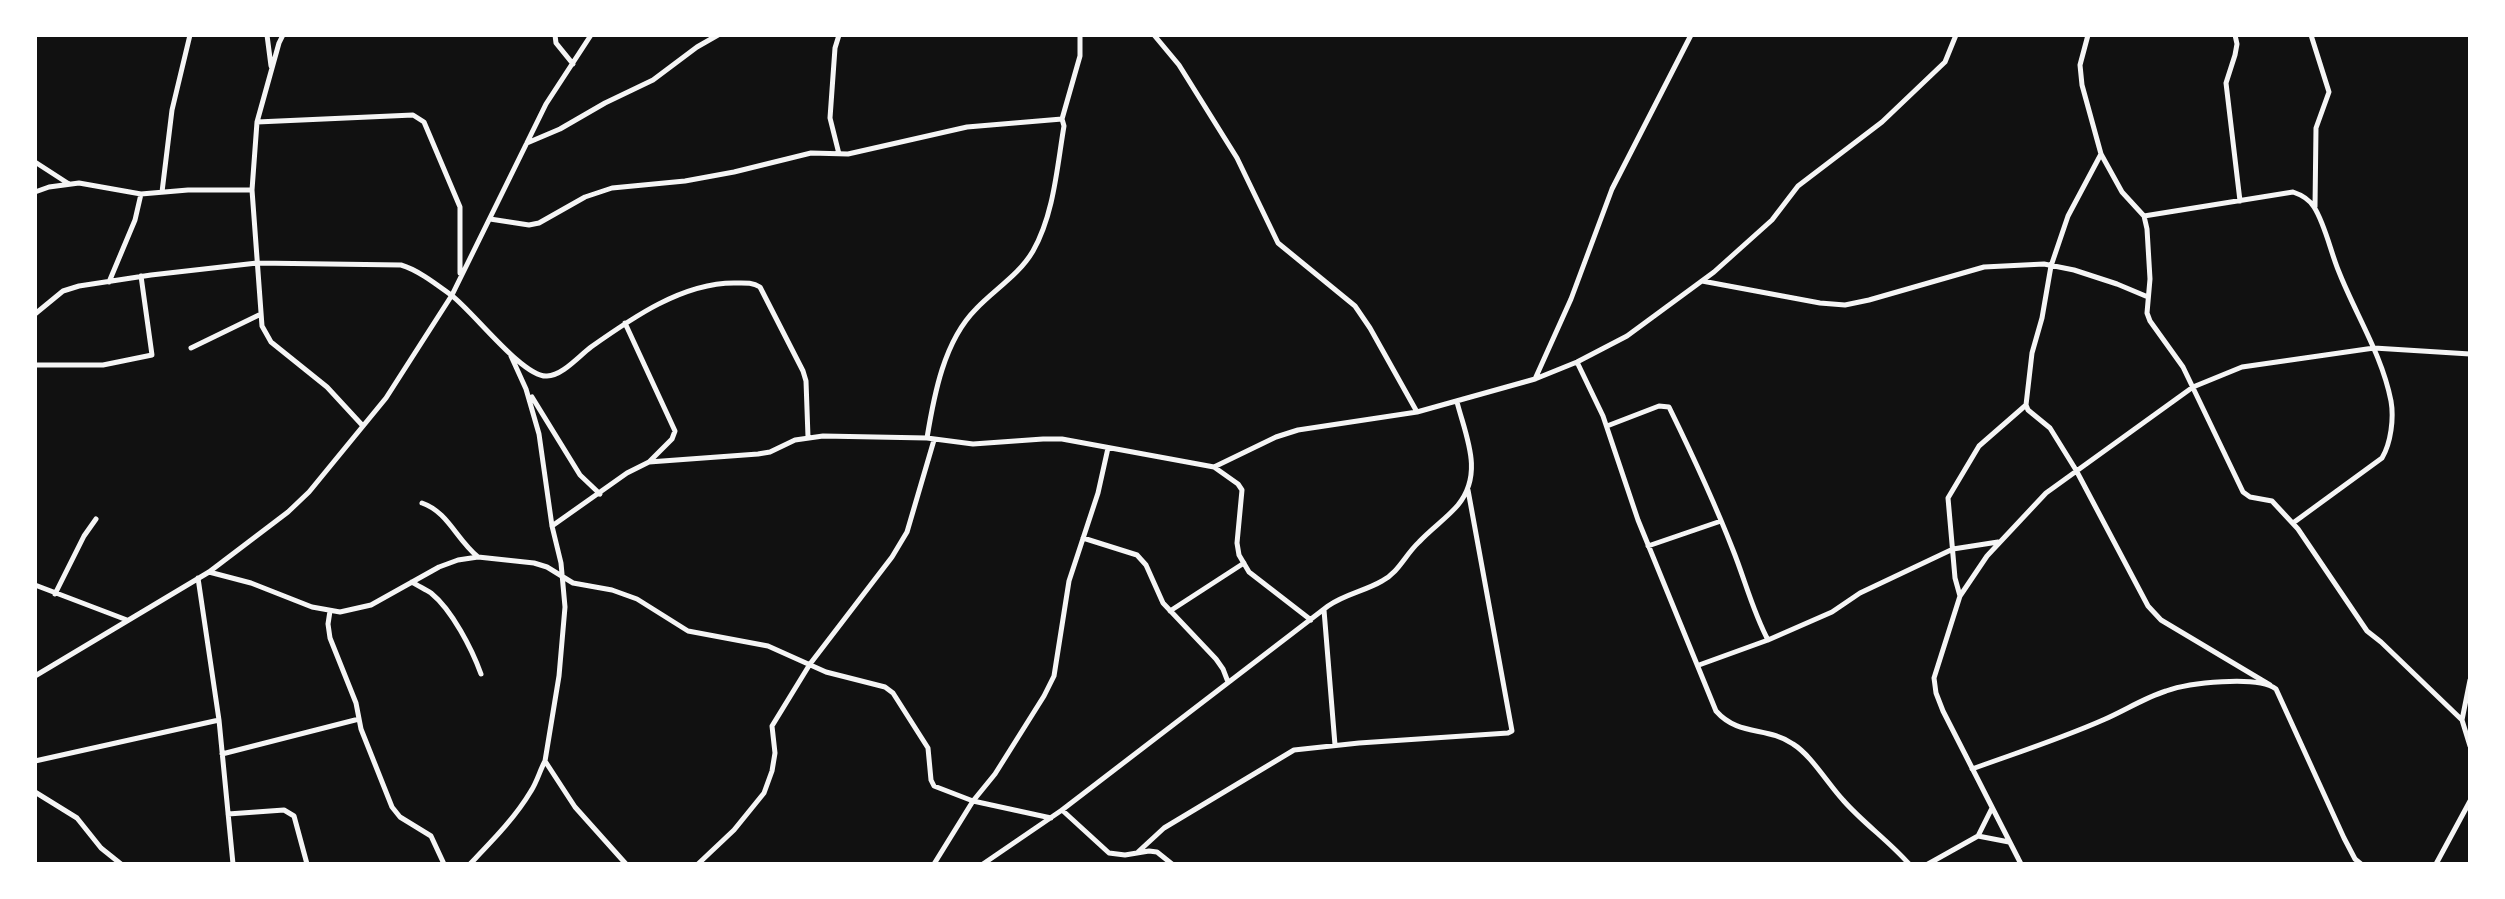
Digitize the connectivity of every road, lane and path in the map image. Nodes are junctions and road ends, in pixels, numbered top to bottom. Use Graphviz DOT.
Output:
graph roads {
  1 [pos="190,35"];
  2 [pos="267,35"];
  3 [pos="283,35"];
  4 [pos="555,35"];
  5 [pos="591,35"];
  6 [pos="718,35"];
  7 [pos="839,35"];
  8 [pos="1080,35"];
  9 [pos="1154,35"];
  10 [pos="1691,35"];
  11 [pos="1956,35"];
  12 [pos="2088,35"];
  13 [pos="2235,35"];
  14 [pos="2311,35"];
  15 [pos="573,64"];
  16 [pos="272,67"];
  17 [pos="1062,119"];
  18 [pos="257,122"];
  19 [pos="527,143"];
  20 [pos="2101,154"];
  21 [pos="839,155"];
  22 [pos="35,162"];
  23 [pos="69,184"];
  24 [pos="252,190"];
  25 [pos="35,192"];
  26 [pos="162,192"];
  27 [pos="141,194"];
  28 [pos="2240,201"];
  29 [pos="2315,207"];
  30 [pos="2144,216"];
  31 [pos="490,219"];
  32 [pos="257,263"];
  33 [pos="2051,265"];
  34 [pos="141,276"];
  35 [pos="460,276"];
  36 [pos="1702,281"];
  37 [pos="109,282"];
  38 [pos="452,295"];
  39 [pos="2148,298"];
  40 [pos="35,314"];
  41 [pos="261,314"];
  42 [pos="625,323"];
  43 [pos="191,348"];
  44 [pos="2374,348"];
  45 [pos="510,353"];
  46 [pos="2470,354"];
  47 [pos="1577,362"];
  48 [pos="35,365"];
  49 [pos="1535,379"];
  50 [pos="2193,387"];
  51 [pos="526,389"];
  52 [pos="1457,402"];
  53 [pos="2026,405"];
  54 [pos="1417,412"];
  55 [pos="363,426"];
  56 [pos="1607,426"];
  57 [pos="808,437"];
  58 [pos="930,439"];
  59 [pos="1108,449"];
  60 [pos="649,462"];
  61 [pos="1214,467"];
  62 [pos="2076,470"];
  63 [pos="1468,488"];
  64 [pos="600,494"];
  65 [pos="422,503"];
  66 [pos="96,519"];
  67 [pos="1721,521"];
  68 [pos="2293,523"];
  69 [pos="552,526"];
  70 [pos="1083,538"];
  71 [pos="2000,542"];
  72 [pos="1648,546"];
  73 [pos="1953,550"];
  74 [pos="478,557"];
  75 [pos="1244,564"];
  76 [pos="209,572"];
  77 [pos="198,578"];
  78 [pos="562,578"];
  79 [pos="412,582"];
  80 [pos="35,585"];
  81 [pos="55,594"];
  82 [pos="1960,596"];
  83 [pos="1324,610"];
  84 [pos="330,611"];
  85 [pos="1170,611"];
  86 [pos="127,620"];
  87 [pos="1311,621"];
  88 [pos="1768,640"];
  89 [pos="810,664"];
  90 [pos="1699,665"];
  91 [pos="481,674"];
  92 [pos="35,676"];
  93 [pos="2470,680"];
  94 [pos="1228,682"];
  95 [pos="2270,685"];
  96 [pos="359,719"];
  97 [pos="219,720"];
  98 [pos="2462,720"];
  99 [pos="1335,745"];
  100 [pos="2470,746"];
  101 [pos="222,754"];
  102 [pos="35,761"];
  103 [pos="545,761"];
  104 [pos="1972,769"];
  105 [pos="35,792"];
  106 [pos="973,801"];
  107 [pos="2470,801"];
  108 [pos="1992,808"];
  109 [pos="1062,810"];
  110 [pos="228,814"];
  111 [pos="1051,818"];
  112 [pos="1978,836"];
  113 [pos="2010,842"];
  114 [pos="1138,852"];
  115 [pos="121,864"];
  116 [pos="233,864"];
  117 [pos="307,864"];
  118 [pos="444,864"];
  119 [pos="470,864"];
  120 [pos="626,864"];
  121 [pos="698,864"];
  122 [pos="934,864"];
  123 [pos="983,864"];
  124 [pos="1172,864"];
  125 [pos="1909,864"];
  126 [pos="1928,864"];
  127 [pos="2021,864"];
  128 [pos="2361,864"];
  129 [pos="2436,864"];
  1 -- 26 [label="street"];
  2 -- 16 [label="street"];
  3 -- 16 [label="street"];
  4 -- 15 [label="street"];
  5 -- 15 [label="street"];
  6 -- 19 [label="street"];
  7 -- 21 [label="street"];
  8 -- 17 [label="street"];
  9 -- 54 [label="street"];
  10 -- 49 [label="street"];
  11 -- 36 [label="street"];
  12 -- 20 [label="street"];
  13 -- 28 [label="street"];
  14 -- 29 [label="street"];
  15 -- 19 [label="street"];
  16 -- 18 [label="street"];
  17 -- 21 [label="street"];
  17 -- 58 [label="street"];
  18 -- 24 [label="street"];
  18 -- 35 [label="street"];
  19 -- 31 [label="street"];
  20 -- 30 [label="street"];
  20 -- 33 [label="street"];
  21 -- 31 [label="street"];
  22 -- 23 [label="street"];
  23 -- 25 [label="street"];
  23 -- 27 [label="street"];
  24 -- 26 [label="street"];
  24 -- 32 [label="street"];
  26 -- 27 [label="street"];
  27 -- 37 [label="street"];
  28 -- 29 [label="street"];
  28 -- 30 [label="street"];
  29 -- 44 [label="street"];
  30 -- 39 [label="street"];
  31 -- 35 [label="street"];
  32 -- 34 [label="street"];
  32 -- 38 [label="street"];
  32 -- 41 [label="street"];
  33 -- 36 [label="street"];
  33 -- 39 [label="street"];
  33 -- 53 [label="street"];
  34 -- 37 [label="street"];
  34 -- 48 [label="street"];
  35 -- 38 [label="street"];
  36 -- 47 [label="street"];
  37 -- 40 [label="street"];
  38 -- 45 [label="street"];
  38 -- 55 [label="street"];
  39 -- 50 [label="street"];
  41 -- 43 [label="street"];
  41 -- 55 [label="street"];
  42 -- 45 [label="street"];
  42 -- 57 [label="street"];
  42 -- 60 [label="street"];
  44 -- 46 [label="street"];
  44 -- 50 [label="street"];
  44 -- 68 [label="street"];
  45 -- 51 [label="street"];
  47 -- 49 [label="street"];
  47 -- 56 [label="street"];
  49 -- 52 [label="street"];
  50 -- 62 [label="street"];
  50 -- 68 [label="street"];
  51 -- 64 [label="street"];
  51 -- 69 [label="street"];
  52 -- 54 [label="street"];
  52 -- 63 [label="street"];
  53 -- 62 [label="street"];
  53 -- 73 [label="street"];
  54 -- 61 [label="street"];
  55 -- 76 [label="street"];
  56 -- 67 [label="street"];
  56 -- 72 [label="street"];
  57 -- 58 [label="street"];
  57 -- 60 [label="street"];
  58 -- 59 [label="street"];
  58 -- 89 [label="street"];
  59 -- 61 [label="street"];
  59 -- 70 [label="street"];
  60 -- 64 [label="street"];
  61 -- 75 [label="street"];
  62 -- 71 [label="street"];
  62 -- 95 [label="street"];
  63 -- 83 [label="street"];
  63 -- 99 [label="street"];
  64 -- 69 [label="street"];
  65 -- 74 [label="street"];
  66 -- 81 [label="street"];
  67 -- 72 [label="street"];
  67 -- 88 [label="street"];
  68 -- 98 [label="street"];
  69 -- 78 [label="street"];
  70 -- 85 [label="street"];
  70 -- 106 [label="street"];
  71 -- 73 [label="street"];
  71 -- 82 [label="street"];
  72 -- 90 [label="street"];
  73 -- 82 [label="street"];
  73 -- 88 [label="street"];
  74 -- 78 [label="street"];
  74 -- 79 [label="street"];
  75 -- 85 [label="street"];
  75 -- 87 [label="street"];
  76 -- 77 [label="street"];
  76 -- 84 [label="street"];
  77 -- 86 [label="street"];
  77 -- 97 [label="street"];
  78 -- 89 [label="street"];
  78 -- 103 [label="street"];
  79 -- 84 [label="street"];
  79 -- 91 [label="street"];
  80 -- 81 [label="street"];
  81 -- 86 [label="street"];
  82 -- 104 [label="street"];
  83 -- 87 [label="street"];
  83 -- 99 [label="street"];
  84 -- 96 [label="street"];
  85 -- 94 [label="street"];
  86 -- 92 [label="street"];
  87 -- 94 [label="street"];
  88 -- 90 [label="street"];
  89 -- 106 [label="street"];
  89 -- 121 [label="street"];
  90 -- 125 [label="street"];
  93 -- 98 [label="street"];
  94 -- 109 [label="street"];
  95 -- 104 [label="street"];
  95 -- 128 [label="street"];
  96 -- 101 [label="street"];
  96 -- 118 [label="street"];
  97 -- 101 [label="street"];
  97 -- 102 [label="street"];
  98 -- 100 [label="street"];
  99 -- 114 [label="street"];
  101 -- 110 [label="street"];
  103 -- 119 [label="street"];
  103 -- 120 [label="street"];
  104 -- 108 [label="street"];
  105 -- 115 [label="street"];
  106 -- 111 [label="street"];
  106 -- 122 [label="street"];
  107 -- 129 [label="street"];
  108 -- 112 [label="street"];
  108 -- 113 [label="street"];
  109 -- 111 [label="street"];
  109 -- 114 [label="street"];
  110 -- 116 [label="street"];
  110 -- 117 [label="street"];
  111 -- 123 [label="street"];
  112 -- 113 [label="street"];
  112 -- 126 [label="street"];
  113 -- 127 [label="street"];
  114 -- 124 [label="street"];
}
